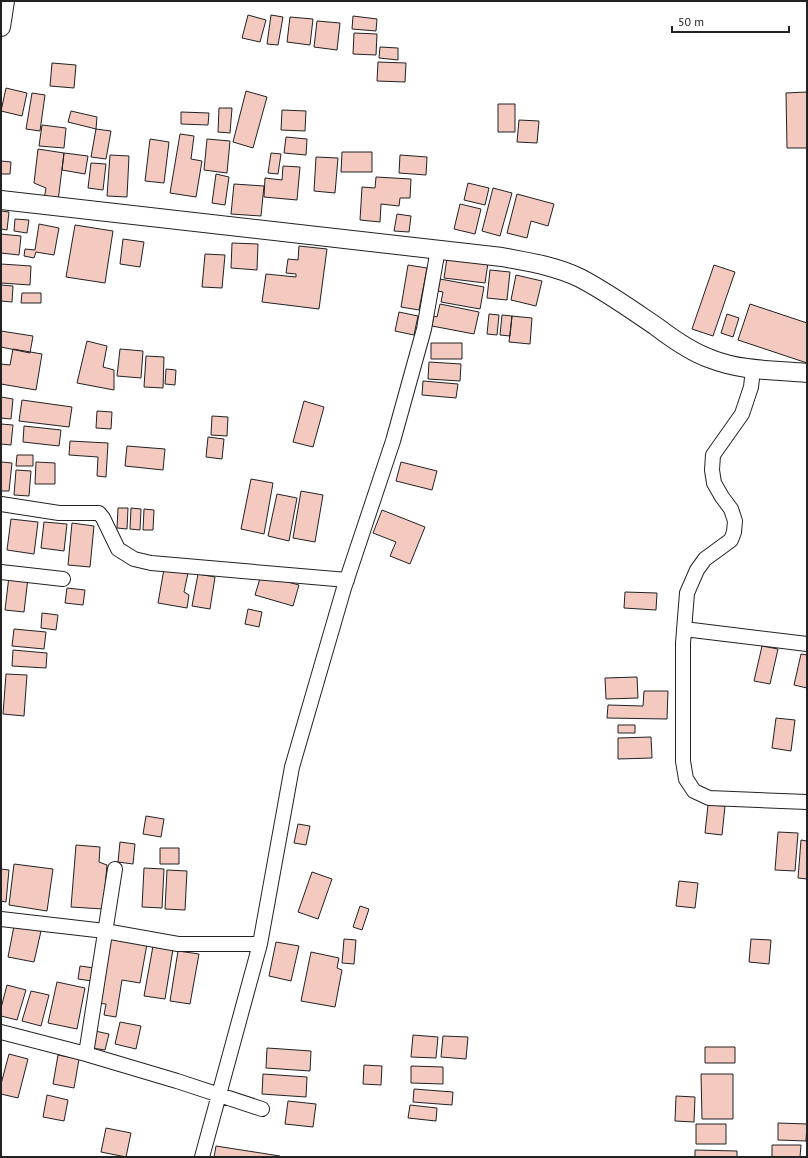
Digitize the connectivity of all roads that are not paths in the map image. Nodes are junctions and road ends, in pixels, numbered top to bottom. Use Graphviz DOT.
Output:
graph roads {
  1 [pos="5,1"];
  2 [pos="1,27"];
  3 [pos="1,200"];
  4 [pos="438,249"];
  5 [pos="753,369"];
  6 [pos="807,373"];
  7 [pos="1,504"];
  8 [pos="1,572"];
  9 [pos="63,579"];
  10 [pos="346,580"];
  11 [pos="684,629"];
  12 [pos="807,644"];
  13 [pos="807,802"];
  14 [pos="115,869"];
  15 [pos="1,919"];
  16 [pos="105,931"];
  17 [pos="260,944"];
  18 [pos="1,1032"];
  19 [pos="86,1054"];
  20 [pos="218,1095"];
  21 [pos="262,1109"];
  22 [pos="202,1157"];
  1 -- 2 [label="street"];
  3 -- 4 [label="street"];
  4 -- 5 [label="street"];
  4 -- 10 [label="street"];
  5 -- 6 [label="street"];
  5 -- 11 [label="street"];
  7 -- 10 [label="street"];
  8 -- 9 [label="street"];
  10 -- 17 [label="street"];
  11 -- 12 [label="street"];
  11 -- 13 [label="street"];
  14 -- 16 [label="street"];
  15 -- 16 [label="street"];
  16 -- 17 [label="street"];
  16 -- 19 [label="street"];
  17 -- 20 [label="street"];
  18 -- 19 [label="street"];
  19 -- 20 [label="street"];
  20 -- 21 [label="street"];
  20 -- 22 [label="street"];
}
